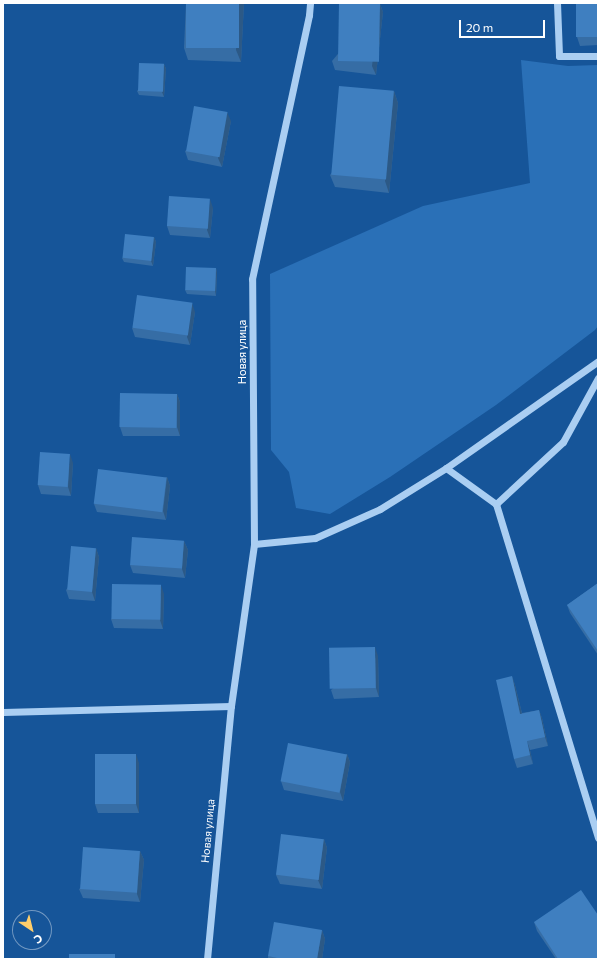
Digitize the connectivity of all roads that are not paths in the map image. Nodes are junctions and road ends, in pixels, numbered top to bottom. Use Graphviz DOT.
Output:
graph roads {
  1 [pos="310,3"];
  2 [pos="557,3"];
  3 [pos="598,56"];
  4 [pos="598,361"];
  5 [pos="598,378"];
  6 [pos="446,468"];
  7 [pos="496,504"];
  8 [pos="254,544"];
  9 [pos="231,706"];
  10 [pos="3,712"];
  11 [pos="598,838"];
  12 [pos="207,959"];
  1 -- 8 [label="street, Новая улица"];
  2 -- 3 [label="street"];
  4 -- 6 [label="street"];
  5 -- 7 [label="street"];
  6 -- 7 [label="street"];
  6 -- 8 [label="street"];
  7 -- 11 [label="street"];
  8 -- 9 [label="street, Новая улица"];
  9 -- 10 [label="street"];
  9 -- 12 [label="street, Новая улица"];
}
